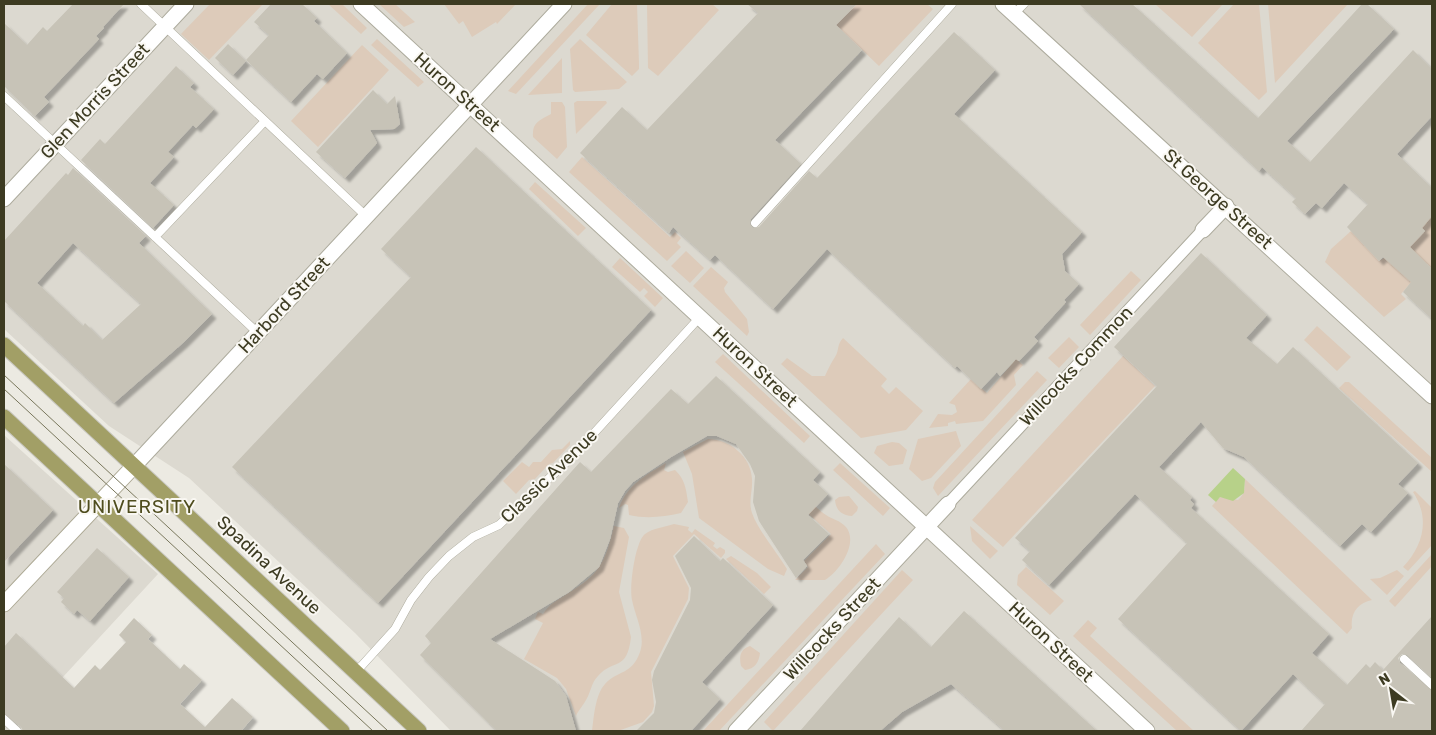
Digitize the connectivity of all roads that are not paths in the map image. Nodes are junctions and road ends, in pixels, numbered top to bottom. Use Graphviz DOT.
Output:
graph roads {
  1 [pos="140,4"];
  2 [pos="186,4"];
  3 [pos="361,4"];
  4 [pos="564,4"];
  5 [pos="952,4"];
  6 [pos="1003,4"];
  7 [pos="1020,9"];
  8 [pos="165,26"];
  9 [pos="4,96"];
  10 [pos="472,105"];
  11 [pos="265,120"];
  12 [pos="55,144"];
  13 [pos="4,199"];
  14 [pos="1226,206"];
  15 [pos="367,217"];
  16 [pos="755,223"];
  17 [pos="1203,230"];
  18 [pos="155,238"];
  19 [pos="700,316"];
  20 [pos="258,333"];
  21 [pos="4,345"];
  22 [pos="1432,396"];
  23 [pos="4,417"];
  24 [pos="134,466"];
  25 [pos="98,504"];
  26 [pos="948,504"];
  27 [pos="927,527"];
  28 [pos="4,603"];
  29 [pos="1404,660"];
  30 [pos="356,672"];
  31 [pos="1432,686"];
  32 [pos="4,719"];
  33 [pos="17,731"];
  34 [pos="342,731"];
  35 [pos="419,731"];
  36 [pos="736,731"];
  37 [pos="1146,731"];
  1 -- 8 [label="lane"];
  2 -- 8 [label="street, Glen Morris Street"];
  3 -- 10 [label="street, Huron Street"];
  4 -- 10 [label="street, Harbord Street"];
  5 -- 16 [label="lane"];
  6 -- 7 [label="street, St George Street"];
  7 -- 14 [label="street, St George Street"];
  8 -- 11 [label="lane"];
  8 -- 12 [label="street, Glen Morris Street"];
  9 -- 12 [label="lane"];
  10 -- 15 [label="street, Harbord Street"];
  10 -- 19 [label="street, Huron Street"];
  11 -- 15 [label="lane"];
  11 -- 18 [label="lane"];
  12 -- 13 [label="street, Glen Morris Street"];
  12 -- 18 [label="lane"];
  14 -- 17 [label="street, Willcocks Common"];
  14 -- 22 [label="street, St George Street"];
  15 -- 20 [label="street, Harbord Street"];
  17 -- 26 [label="street, Willcocks Common"];
  18 -- 20 [label="lane"];
  19 -- 27 [label="street, Huron Street"];
  19 -- 30 [label="lane, Classic Avenue"];
  20 -- 24 [label="street, Harbord Street"];
  21 -- 24 [label="main road, Spadina Avenue"];
  23 -- 25 [label="main road"];
  24 -- 25 [label="street, Harbord Street"];
  24 -- 30 [label="main road, Spadina Avenue"];
  25 -- 28 [label="street, Harbord Street"];
  25 -- 34 [label="main road"];
  26 -- 27 [label="street, Willcocks Common"];
  27 -- 36 [label="street, Willcocks Street"];
  27 -- 37 [label="street, Huron Street"];
  29 -- 31 [label="lane"];
  30 -- 35 [label="main road, Spadina Avenue"];
  32 -- 33 [label="lane"];
}
